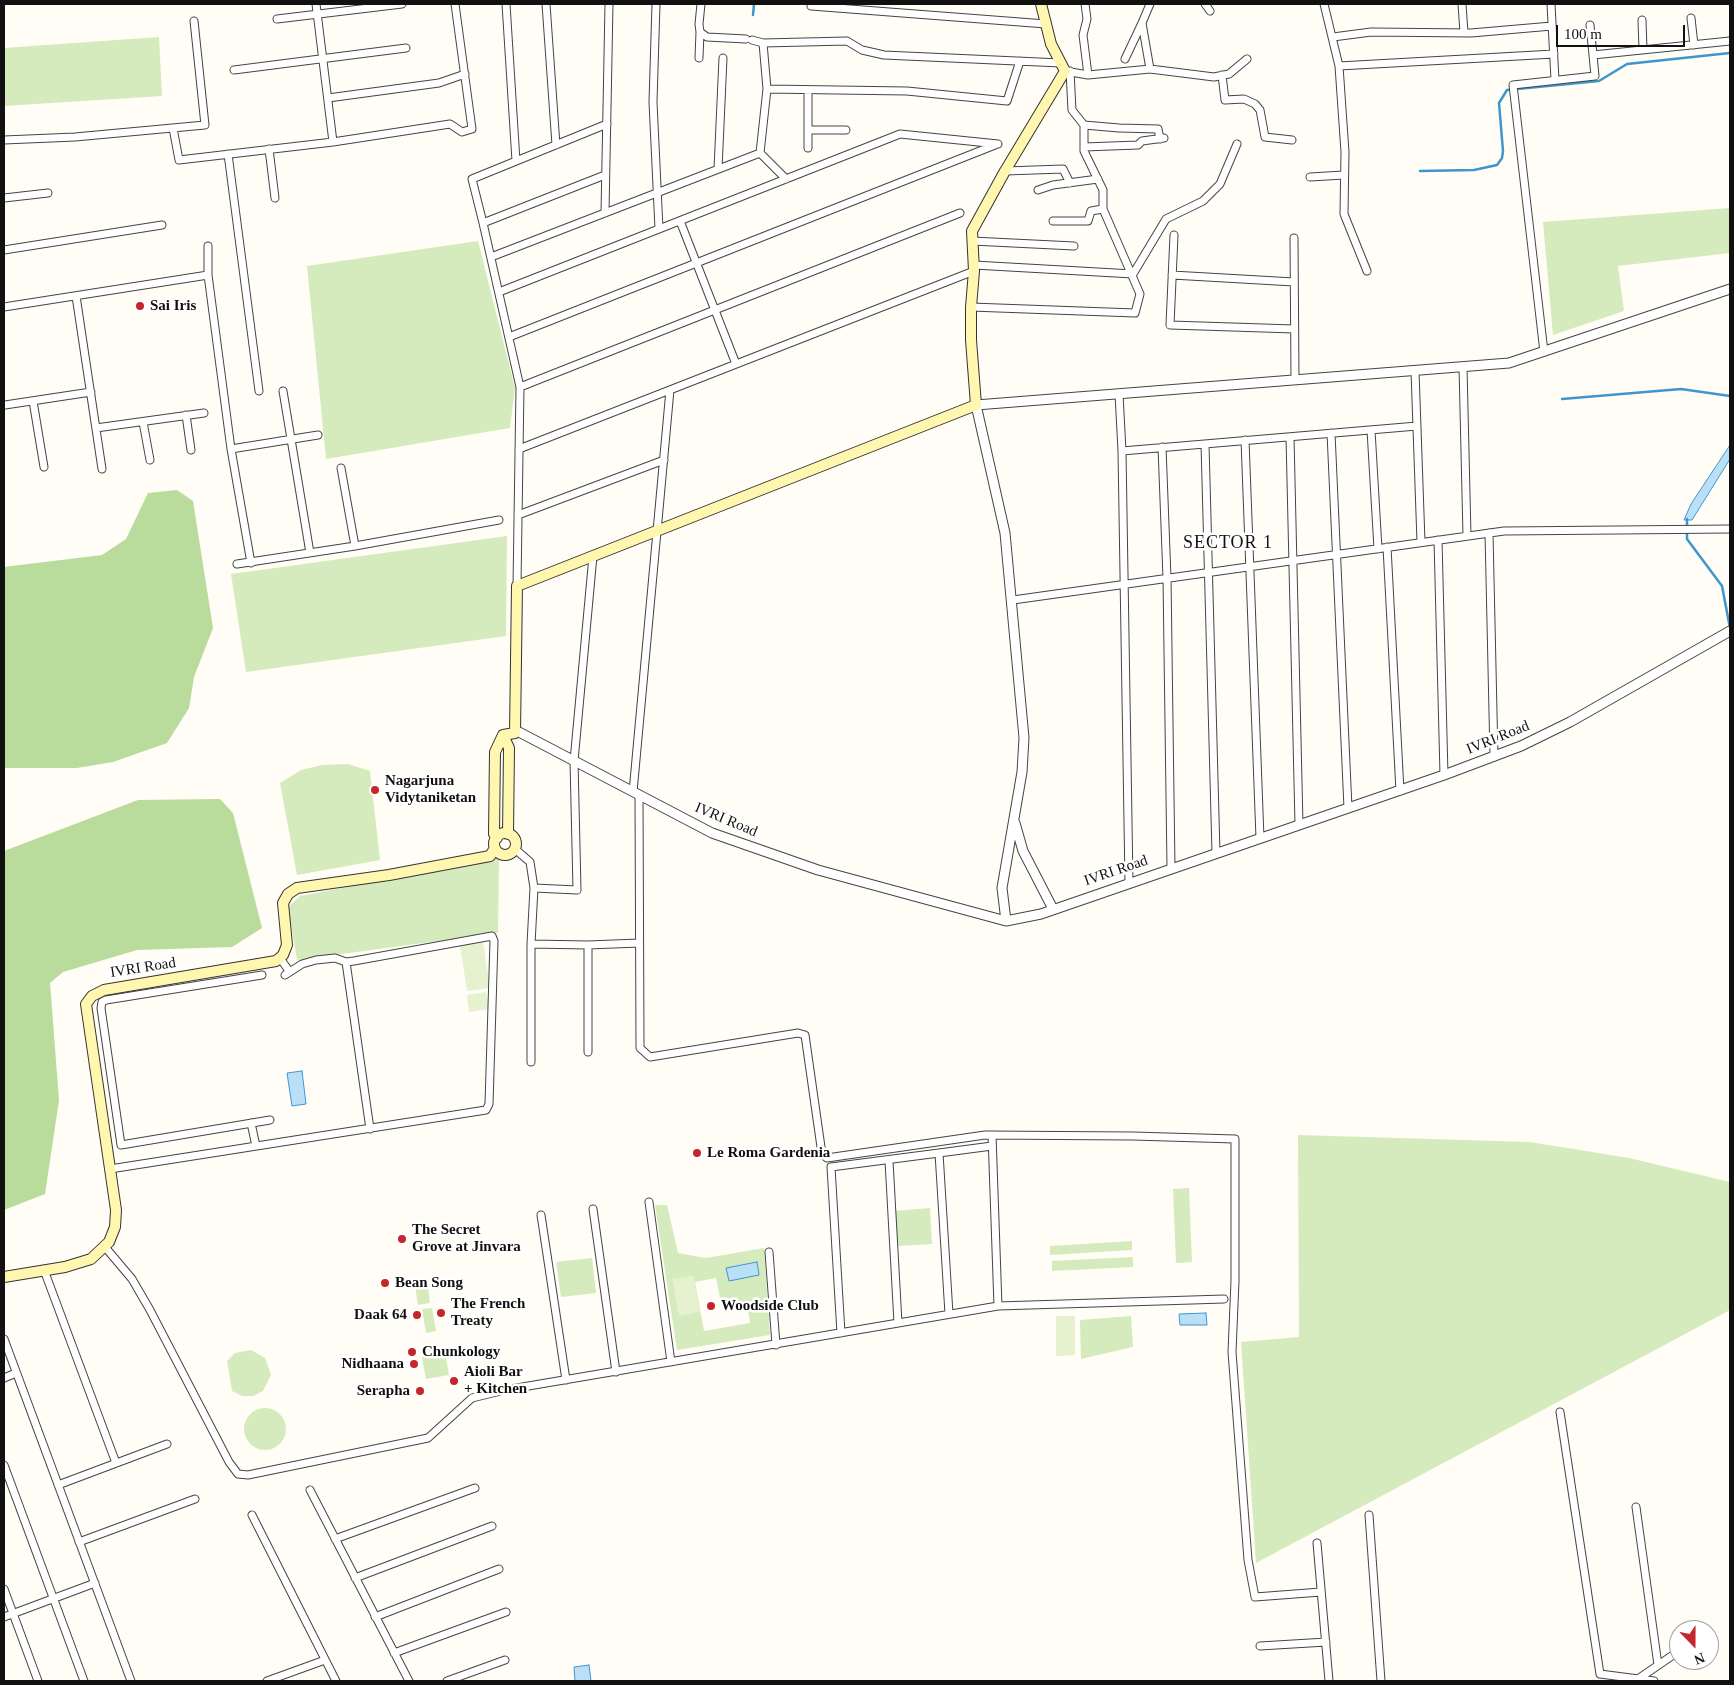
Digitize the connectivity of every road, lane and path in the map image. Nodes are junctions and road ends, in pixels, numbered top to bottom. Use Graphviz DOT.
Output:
graph roads {
  1 [pos="316,4"];
  2 [pos="402,4"];
  3 [pos="455,4"];
  4 [pos="506,4"];
  5 [pos="546,4"];
  6 [pos="609,4"];
  7 [pos="656,4"];
  8 [pos="702,4"];
  9 [pos="1041,4"];
  10 [pos="1085,4"];
  11 [pos="1150,4"];
  12 [pos="1205,4"];
  13 [pos="1324,4"];
  14 [pos="1462,4"];
  15 [pos="1551,4"];
  16 [pos="811,6"];
  17 [pos="1210,11"];
  18 [pos="318,16"];
  19 [pos="1692,18"];
  20 [pos="277,19"];
  21 [pos="1642,20"];
  22 [pos="194,21"];
  23 [pos="1142,23"];
  24 [pos="1046,24"];
  25 [pos="1590,25"];
  26 [pos="1552,26"];
  27 [pos="700,32"];
  28 [pos="1464,33"];
  29 [pos="1333,37"];
  30 [pos="1730,41"];
  31 [pos="763,43"];
  32 [pos="1694,45"];
  33 [pos="406,48"];
  34 [pos="1643,50"];
  35 [pos="1554,54"];
  36 [pos="1593,55"];
  37 [pos="323,58"];
  38 [pos="699,58"];
  39 [pos="722,58"];
  40 [pos="1125,59"];
  41 [pos="1247,59"];
  42 [pos="1020,61"];
  43 [pos="1339,66"];
  44 [pos="1065,68"];
  45 [pos="1150,69"];
  46 [pos="234,70"];
  47 [pos="465,74"];
  48 [pos="1088,75"];
  49 [pos="1222,76"];
  50 [pos="1555,80"];
  51 [pos="767,89"];
  52 [pos="808,91"];
  53 [pos="328,98"];
  54 [pos="606,124"];
  55 [pos="1084,125"];
  56 [pos="173,128"];
  57 [pos="808,130"];
  58 [pos="846,130"];
  59 [pos="4,140"];
  60 [pos="1292,140"];
  61 [pos="333,142"];
  62 [pos="556,144"];
  63 [pos="1238,144"];
  64 [pos="1084,147"];
  65 [pos="808,148"];
  66 [pos="269,149"];
  67 [pos="760,153"];
  68 [pos="228,154"];
  69 [pos="516,161"];
  70 [pos="718,169"];
  71 [pos="1005,171"];
  72 [pos="605,175"];
  73 [pos="1344,175"];
  74 [pos="1310,177"];
  75 [pos="786,179"];
  76 [pos="1098,179"];
  77 [pos="1070,183"];
  78 [pos="1038,190"];
  79 [pos="657,193"];
  80 [pos="48,194"];
  81 [pos="4,198"];
  82 [pos="275,198"];
  83 [pos="1104,209"];
  84 [pos="605,213"];
  85 [pos="960,213"];
  86 [pos="680,221"];
  87 [pos="1053,221"];
  88 [pos="484,223"];
  89 [pos="162,225"];
  90 [pos="659,229"];
  91 [pos="1174,235"];
  92 [pos="1294,238"];
  93 [pos="972,240"];
  94 [pos="208,246"];
  95 [pos="1074,246"];
  96 [pos="4,250"];
  97 [pos="491,257"];
  98 [pos="697,264"];
  99 [pos="974,268"];
  100 [pos="1367,271"];
  101 [pos="1133,274"];
  102 [pos="208,275"];
  103 [pos="1172,275"];
  104 [pos="1294,282"];
  105 [pos="1730,289"];
  106 [pos="499,292"];
  107 [pos="76,296"];
  108 [pos="4,307"];
  109 [pos="971,307"];
  110 [pos="715,311"];
  111 [pos="1294,329"];
  112 [pos="509,337"];
  113 [pos="1544,352"];
  114 [pos="736,364"];
  115 [pos="1463,367"];
  116 [pos="1415,371"];
  117 [pos="1295,380"];
  118 [pos="520,387"];
  119 [pos="670,390"];
  120 [pos="283,391"];
  121 [pos="90,392"];
  122 [pos="259,392"];
  123 [pos="1119,394"];
  124 [pos="33,401"];
  125 [pos="5,405"];
  126 [pos="976,405"];
  127 [pos="204,413"];
  128 [pos="186,415"];
  129 [pos="143,422"];
  130 [pos="1417,426"];
  131 [pos="96,428"];
  132 [pos="1371,430"];
  133 [pos="1331,433"];
  134 [pos="318,435"];
  135 [pos="1290,436"];
  136 [pos="290,440"];
  137 [pos="1245,440"];
  138 [pos="1205,444"];
  139 [pos="1162,447"];
  140 [pos="231,449"];
  141 [pos="191,450"];
  142 [pos="519,450"];
  143 [pos="1122,451"];
  144 [pos="150,460"];
  145 [pos="664,460"];
  146 [pos="44,467"];
  147 [pos="341,468"];
  148 [pos="102,469"];
  149 [pos="518,515"];
  150 [pos="498,520"];
  151 [pos="1730,529"];
  152 [pos="657,531"];
  153 [pos="1489,533"];
  154 [pos="1467,536"];
  155 [pos="1438,540"];
  156 [pos="1421,542"];
  157 [pos="355,546"];
  158 [pos="1388,547"];
  159 [pos="1378,548"];
  160 [pos="310,553"];
  161 [pos="1336,554"];
  162 [pos="593,556"];
  163 [pos="1292,560"];
  164 [pos="251,563"];
  165 [pos="237,564"];
  166 [pos="1251,566"];
  167 [pos="1208,572"];
  168 [pos="1167,578"];
  169 [pos="1124,584"];
  170 [pos="517,586"];
  171 [pos="1013,600"];
  172 [pos="1730,631"];
  173 [pos="515,732"];
  174 [pos="503,735"];
  175 [pos="1494,757"];
  176 [pos="574,761"];
  177 [pos="1444,776"];
  178 [pos="1400,791"];
  179 [pos="636,794"];
  180 [pos="1348,808"];
  181 [pos="1014,818"];
  182 [pos="1298,825"];
  183 [pos="508,834"];
  184 [pos="1260,838"];
  185 [pos="496,843"];
  186 [pos="515,848"];
  187 [pos="1216,853"];
  188 [pos="1024,854"];
  189 [pos="1007,857"];
  190 [pos="1171,868"];
  191 [pos="1129,883"];
  192 [pos="534,888"];
  193 [pos="1053,909"];
  194 [pos="1006,921"];
  195 [pos="639,943"];
  196 [pos="531,944"];
  197 [pos="588,945"];
  198 [pos="280,958"];
  199 [pos="346,962"];
  200 [pos="205,973"];
  201 [pos="262,976"];
  202 [pos="207,984"];
  203 [pos="588,1052"];
  204 [pos="531,1062"];
  205 [pos="270,1120"];
  206 [pos="251,1123"];
  207 [pos="370,1129"];
  208 [pos="992,1135"];
  209 [pos="256,1146"];
  210 [pos="992,1146"];
  211 [pos="939,1153"];
  212 [pos="889,1161"];
  213 [pos="110,1168"];
  214 [pos="649,1202"];
  215 [pos="593,1209"];
  216 [pos="541,1215"];
  217 [pos="105,1247"];
  218 [pos="769,1252"];
  219 [pos="44,1270"];
  220 [pos="4,1277"];
  221 [pos="1224,1299"];
  222 [pos="998,1306"];
  223 [pos="949,1314"];
  224 [pos="898,1323"];
  225 [pos="841,1334"];
  226 [pos="4,1339"];
  227 [pos="776,1345"];
  228 [pos="671,1362"];
  229 [pos="616,1372"];
  230 [pos="16,1373"];
  231 [pos="4,1378"];
  232 [pos="566,1380"];
  233 [pos="1560,1412"];
  234 [pos="167,1444"];
  235 [pos="116,1463"];
  236 [pos="4,1465"];
  237 [pos="58,1485"];
  238 [pos="475,1488"];
  239 [pos="310,1490"];
  240 [pos="195,1499"];
  241 [pos="1636,1507"];
  242 [pos="252,1515"];
  243 [pos="1369,1515"];
  244 [pos="492,1526"];
  245 [pos="335,1539"];
  246 [pos="79,1542"];
  247 [pos="1317,1543"];
  248 [pos="499,1569"];
  249 [pos="355,1578"];
  250 [pos="95,1584"];
  251 [pos="4,1589"];
  252 [pos="1321,1592"];
  253 [pos="54,1599"];
  254 [pos="506,1612"];
  255 [pos="13,1614"];
  256 [pos="376,1617"];
  257 [pos="4,1618"];
  258 [pos="1326,1642"];
  259 [pos="1260,1646"];
  260 [pos="394,1653"];
  261 [pos="1669,1658"];
  262 [pos="325,1660"];
  263 [pos="506,1660"];
  264 [pos="1658,1665"];
  265 [pos="1638,1679"];
  266 [pos="38,1681"];
  267 [pos="84,1681"];
  268 [pos="131,1681"];
  269 [pos="267,1681"];
  270 [pos="336,1681"];
  271 [pos="409,1681"];
  272 [pos="447,1681"];
  273 [pos="1329,1681"];
  274 [pos="1381,1681"];
  275 [pos="1654,1681"];
  1 -- 18 [label="street"];
  2 -- 18 [label="street"];
  3 -- 47 [label="street"];
  4 -- 69 [label="street"];
  5 -- 62 [label="street"];
  6 -- 54 [label="street"];
  7 -- 79 [label="street"];
  8 -- 27 [label="street"];
  9 -- 24 [label="main road"];
  10 -- 48 [label="street"];
  11 -- 23 [label="street"];
  12 -- 17 [label="street"];
  13 -- 29 [label="street"];
  14 -- 28 [label="street"];
  15 -- 26 [label="street"];
  16 -- 24 [label="street"];
  18 -- 20 [label="street"];
  18 -- 37 [label="street"];
  19 -- 32 [label="street"];
  21 -- 34 [label="street"];
  22 -- 56 [label="street"];
  23 -- 40 [label="street"];
  23 -- 45 [label="street"];
  24 -- 44 [label="main road"];
  25 -- 36 [label="street"];
  26 -- 28 [label="street"];
  26 -- 35 [label="street"];
  27 -- 31 [label="street"];
  27 -- 38 [label="street"];
  28 -- 29 [label="street"];
  29 -- 43 [label="street"];
  30 -- 32 [label="street"];
  31 -- 42 [label="street"];
  31 -- 51 [label="street"];
  32 -- 34 [label="street"];
  33 -- 37 [label="street"];
  34 -- 36 [label="street"];
  35 -- 43 [label="street"];
  35 -- 50 [label="street"];
  36 -- 50 [label="street"];
  37 -- 46 [label="street"];
  37 -- 53 [label="street"];
  39 -- 70 [label="street"];
  41 -- 49 [label="street"];
  42 -- 44 [label="street"];
  42 -- 52 [label="street"];
  43 -- 73 [label="street"];
  44 -- 48 [label="street"];
  44 -- 55 [label="street"];
  44 -- 71 [label="main road"];
  45 -- 48 [label="street"];
  45 -- 49 [label="street"];
  47 -- 53 [label="street"];
  47 -- 61 [label="street"];
  49 -- 60 [label="street"];
  50 -- 113 [label="street"];
  51 -- 52 [label="street"];
  51 -- 67 [label="street"];
  52 -- 57 [label="street"];
  53 -- 61 [label="street"];
  54 -- 62 [label="street"];
  54 -- 72 [label="street"];
  55 -- 64 [label="street"];
  55 -- 64 [label="street"];
  56 -- 59 [label="street"];
  56 -- 68 [label="street"];
  57 -- 58 [label="street"];
  57 -- 65 [label="street"];
  61 -- 66 [label="street"];
  62 -- 69 [label="street"];
  63 -- 101 [label="street"];
  64 -- 76 [label="street"];
  66 -- 68 [label="street"];
  66 -- 82 [label="street"];
  67 -- 70 [label="street"];
  67 -- 75 [label="street"];
  68 -- 122 [label="street"];
  69 -- 88 [label="street"];
  70 -- 79 [label="street"];
  71 -- 77 [label="street"];
  71 -- 93 [label="main road"];
  72 -- 84 [label="street"];
  72 -- 88 [label="street"];
  73 -- 74 [label="street"];
  73 -- 100 [label="street"];
  75 -- 86 [label="street"];
  75 -- 98 [label="street"];
  76 -- 77 [label="street"];
  76 -- 83 [label="street"];
  77 -- 78 [label="street"];
  79 -- 84 [label="street"];
  79 -- 90 [label="street"];
  80 -- 81 [label="street"];
  83 -- 87 [label="street"];
  83 -- 101 [label="street"];
  84 -- 97 [label="street"];
  85 -- 110 [label="street"];
  86 -- 90 [label="street"];
  86 -- 98 [label="street"];
  88 -- 97 [label="street"];
  89 -- 96 [label="street"];
  90 -- 106 [label="street"];
  91 -- 103 [label="street"];
  92 -- 104 [label="street"];
  93 -- 95 [label="street"];
  93 -- 99 [label="main road"];
  94 -- 102 [label="street"];
  97 -- 106 [label="street"];
  98 -- 110 [label="street"];
  98 -- 112 [label="street"];
  99 -- 101 [label="street"];
  99 -- 109 [label="main road"];
  99 -- 114 [label="street"];
  101 -- 109 [label="street"];
  102 -- 107 [label="street"];
  102 -- 140 [label="street"];
  103 -- 104 [label="street"];
  103 -- 111 [label="street"];
  104 -- 111 [label="street"];
  105 -- 113 [label="street"];
  106 -- 112 [label="street"];
  107 -- 108 [label="street"];
  107 -- 121 [label="street"];
  109 -- 126 [label="main road"];
  110 -- 114 [label="street"];
  110 -- 118 [label="street"];
  111 -- 117 [label="street"];
  112 -- 118 [label="street"];
  113 -- 115 [label="street"];
  114 -- 119 [label="street"];
  115 -- 116 [label="street"];
  115 -- 154 [label="street"];
  116 -- 117 [label="street"];
  116 -- 130 [label="street"];
  117 -- 123 [label="street"];
  118 -- 142 [label="street"];
  119 -- 142 [label="street"];
  119 -- 145 [label="street"];
  120 -- 136 [label="street"];
  121 -- 124 [label="street"];
  121 -- 131 [label="street"];
  123 -- 126 [label="street"];
  123 -- 143 [label="street"];
  124 -- 125 [label="street"];
  124 -- 146 [label="street"];
  126 -- 152 [label="main road"];
  126 -- 171 [label="street"];
  127 -- 128 [label="street"];
  128 -- 129 [label="street"];
  128 -- 141 [label="street"];
  129 -- 131 [label="street"];
  129 -- 144 [label="street"];
  130 -- 132 [label="street"];
  130 -- 156 [label="street"];
  131 -- 148 [label="street"];
  132 -- 133 [label="street"];
  132 -- 159 [label="street"];
  133 -- 135 [label="street"];
  133 -- 161 [label="street"];
  134 -- 136 [label="street"];
  135 -- 137 [label="street"];
  135 -- 163 [label="street"];
  136 -- 140 [label="street"];
  136 -- 160 [label="street"];
  137 -- 138 [label="street"];
  137 -- 166 [label="street"];
  138 -- 139 [label="street"];
  138 -- 167 [label="street"];
  139 -- 143 [label="street"];
  139 -- 168 [label="street"];
  140 -- 164 [label="street"];
  142 -- 149 [label="street"];
  143 -- 169 [label="street"];
  145 -- 149 [label="street"];
  145 -- 152 [label="street"];
  147 -- 157 [label="street"];
  149 -- 170 [label="street"];
  150 -- 157 [label="street"];
  151 -- 153 [label="street"];
  152 -- 162 [label="main road"];
  152 -- 179 [label="street"];
  153 -- 154 [label="street"];
  153 -- 175 [label="street"];
  154 -- 155 [label="street"];
  155 -- 156 [label="street"];
  155 -- 177 [label="street"];
  156 -- 158 [label="street"];
  157 -- 160 [label="street"];
  158 -- 159 [label="street"];
  158 -- 178 [label="street"];
  159 -- 161 [label="street"];
  160 -- 164 [label="street"];
  161 -- 163 [label="street"];
  161 -- 180 [label="street"];
  162 -- 170 [label="main road"];
  162 -- 176 [label="street"];
  163 -- 166 [label="street"];
  163 -- 182 [label="street"];
  164 -- 165 [label="street"];
  166 -- 167 [label="street"];
  166 -- 184 [label="street"];
  167 -- 168 [label="street"];
  167 -- 187 [label="street"];
  168 -- 169 [label="street"];
  168 -- 190 [label="street"];
  169 -- 171 [label="street"];
  169 -- 191 [label="street"];
  170 -- 173 [label="main road"];
  171 -- 181 [label="street"];
  172 -- 175 [label="street, IVRI Road"];
  173 -- 174 [label="main road"];
  173 -- 176 [label="street, IVRI Road"];
  174 -- 183 [label="main road"];
  174 -- 185 [label="main road"];
  175 -- 177 [label="street, IVRI Road"];
  176 -- 179 [label="street, IVRI Road"];
  176 -- 192 [label="street"];
  177 -- 178 [label="street, IVRI Road"];
  178 -- 180 [label="street, IVRI Road"];
  179 -- 194 [label="street, IVRI Road"];
  179 -- 195 [label="street"];
  180 -- 182 [label="street, IVRI Road"];
  181 -- 188 [label="street"];
  181 -- 189 [label="street"];
  182 -- 184 [label="street, IVRI Road"];
  183 -- 185 [label="main road"];
  183 -- 186 [label="main road"];
  184 -- 187 [label="street, IVRI Road"];
  185 -- 186 [label="main road"];
  185 -- 198 [label="main road"];
  186 -- 192 [label="street"];
  187 -- 190 [label="street, IVRI Road"];
  188 -- 189 [label="street"];
  188 -- 193 [label="street"];
  189 -- 194 [label="street"];
  190 -- 191 [label="street, IVRI Road"];
  191 -- 193 [label="street, IVRI Road"];
  192 -- 196 [label="street"];
  193 -- 194 [label="street, IVRI Road"];
  195 -- 197 [label="street"];
  195 -- 208 [label="street"];
  196 -- 197 [label="street"];
  196 -- 204 [label="street"];
  197 -- 203 [label="street"];
  198 -- 199 [label="street"];
  198 -- 200 [label="main road, IVRI Road"];
  199 -- 207 [label="street"];
  199 -- 207 [label="street"];
  200 -- 202 [label="street"];
  200 -- 213 [label="main road, IVRI Road"];
  201 -- 202 [label="street"];
  202 -- 206 [label="street"];
  205 -- 206 [label="street"];
  206 -- 209 [label="street"];
  207 -- 209 [label="street"];
  208 -- 210 [label="street"];
  208 -- 252 [label="street"];
  209 -- 213 [label="street"];
  210 -- 211 [label="street"];
  210 -- 222 [label="street"];
  211 -- 212 [label="street"];
  211 -- 223 [label="street"];
  212 -- 224 [label="street"];
  212 -- 225 [label="street"];
  213 -- 217 [label="main road, IVRI Road"];
  214 -- 228 [label="street"];
  215 -- 229 [label="street"];
  216 -- 232 [label="street"];
  217 -- 219 [label="main road"];
  217 -- 232 [label="street"];
  218 -- 227 [label="street"];
  219 -- 220 [label="main road"];
  219 -- 235 [label="street"];
  221 -- 222 [label="street"];
  222 -- 223 [label="street"];
  223 -- 224 [label="street"];
  224 -- 225 [label="street"];
  225 -- 227 [label="street"];
  226 -- 230 [label="street"];
  227 -- 228 [label="street"];
  228 -- 229 [label="street"];
  229 -- 232 [label="street"];
  230 -- 231 [label="street"];
  230 -- 237 [label="street"];
  233 -- 265 [label="street"];
  234 -- 235 [label="street"];
  235 -- 237 [label="street"];
  236 -- 253 [label="street"];
  237 -- 246 [label="street"];
  238 -- 245 [label="street"];
  239 -- 245 [label="street"];
  240 -- 246 [label="street"];
  241 -- 264 [label="street"];
  242 -- 262 [label="street"];
  243 -- 274 [label="street"];
  244 -- 249 [label="street"];
  245 -- 249 [label="street"];
  246 -- 250 [label="street"];
  247 -- 252 [label="street"];
  248 -- 256 [label="street"];
  249 -- 256 [label="street"];
  250 -- 253 [label="street"];
  250 -- 268 [label="street"];
  251 -- 255 [label="street"];
  252 -- 258 [label="street"];
  253 -- 255 [label="street"];
  253 -- 267 [label="street"];
  254 -- 260 [label="street"];
  255 -- 257 [label="street"];
  255 -- 266 [label="street"];
  256 -- 260 [label="street"];
  258 -- 259 [label="street"];
  258 -- 273 [label="street"];
  260 -- 271 [label="street"];
  261 -- 264 [label="street"];
  262 -- 269 [label="street"];
  262 -- 270 [label="street"];
  263 -- 272 [label="street"];
  264 -- 265 [label="street"];
  265 -- 275 [label="street"];
}
